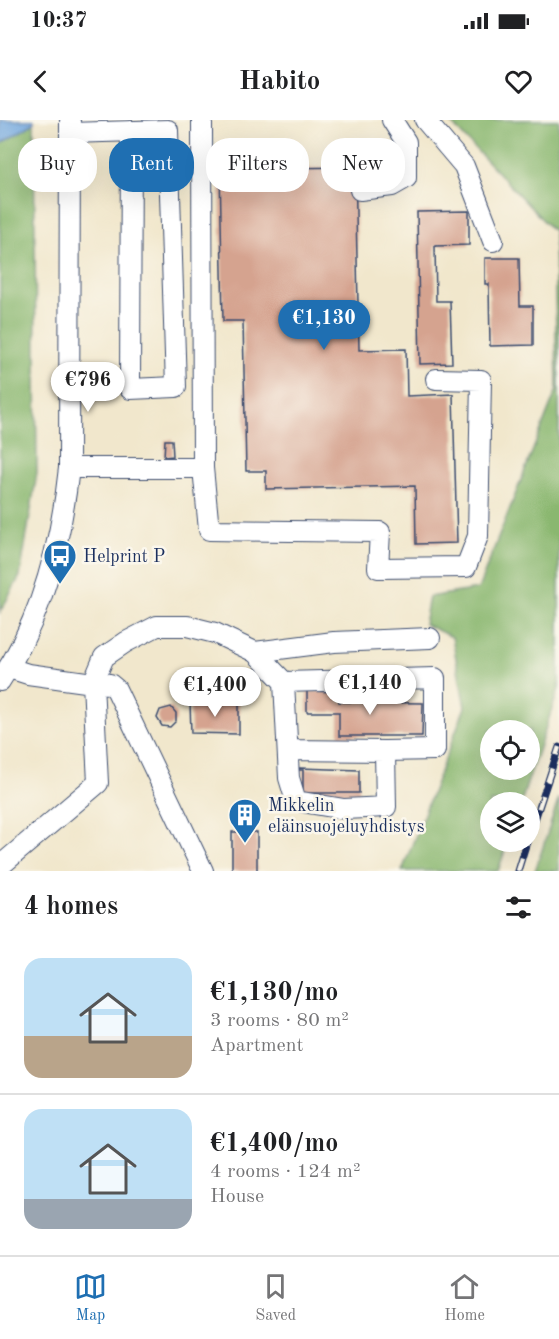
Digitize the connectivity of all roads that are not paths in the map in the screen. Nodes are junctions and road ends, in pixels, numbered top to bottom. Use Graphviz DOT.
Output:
graph roads {
  1 [pos="202,120"];
  2 [pos="392,120"];
  3 [pos="425,120"];
  4 [pos="70,127"];
  5 [pos="131,131"];
  6 [pos="403,138"];
  7 [pos="405,140"];
  8 [pos="405,179"];
  9 [pos="493,241"];
  10 [pos="436,379"];
  11 [pos="69,468"];
  12 [pos="203,468"];
  13 [pos="430,638"];
  14 [pos="255,652"];
  15 [pos="5,674"];
  16 [pos="93,682"];
  17 [pos="284,682"];
  18 [pos="288,750"];
  19 [pos="385,751"];
  20 [pos="0,866"];
  21 [pos="203,871"];
  1 -- 12 [label="street"];
  2 -- 6 [label="street"];
  3 -- 9 [label="street"];
  4 -- 5 [label="street"];
  4 -- 11 [label="street"];
  5 -- 5 [label="street"];
  7 -- 8 [label="street"];
  10 -- 12 [label="street"];
  11 -- 12 [label="street"];
  11 -- 15 [label="street"];
  13 -- 14 [label="street"];
  14 -- 16 [label="street"];
  14 -- 17 [label="street"];
  15 -- 16 [label="street"];
  16 -- 20 [label="street"];
  16 -- 21 [label="street"];
  17 -- 18 [label="street"];
  17 -- 19 [label="street"];
  18 -- 19 [label="street"];
  18 -- 19 [label="street"];
}
